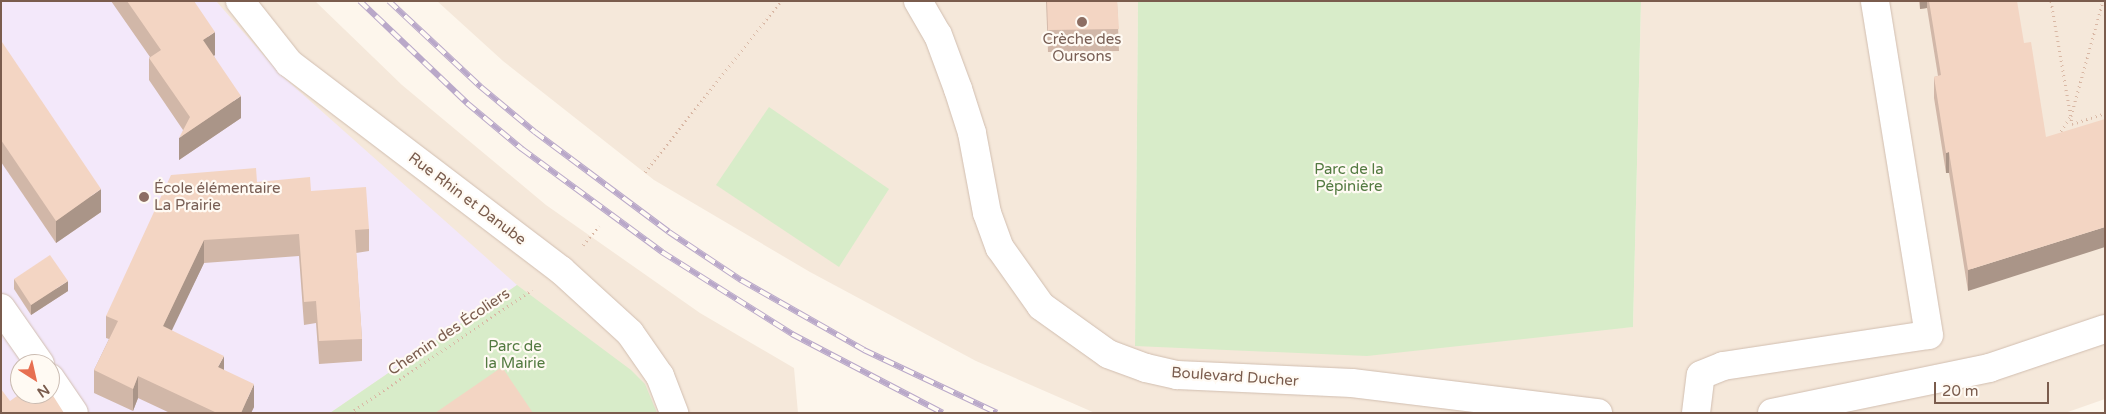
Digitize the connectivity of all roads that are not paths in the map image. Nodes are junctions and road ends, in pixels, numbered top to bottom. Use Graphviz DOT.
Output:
graph roads {
  1 [pos="240,1"];
  2 [pos="918,1"];
  3 [pos="1875,1"];
  4 [pos="1,308"];
  5 [pos="2105,329"];
  6 [pos="33,354"];
  7 [pos="60,393"];
  8 [pos="74,413"];
  9 [pos="674,413"];
  10 [pos="1598,413"];
  11 [pos="1696,413"];
  12 [pos="1772,413"];
  1 -- 9 [label="street, Rue Rhin et Danube"];
  2 -- 10 [label="street, Boulevard Ducher"];
  3 -- 11 [label="street"];
  4 -- 6 [label="street"];
  5 -- 12 [label="street"];
  7 -- 8 [label="street"];
}
